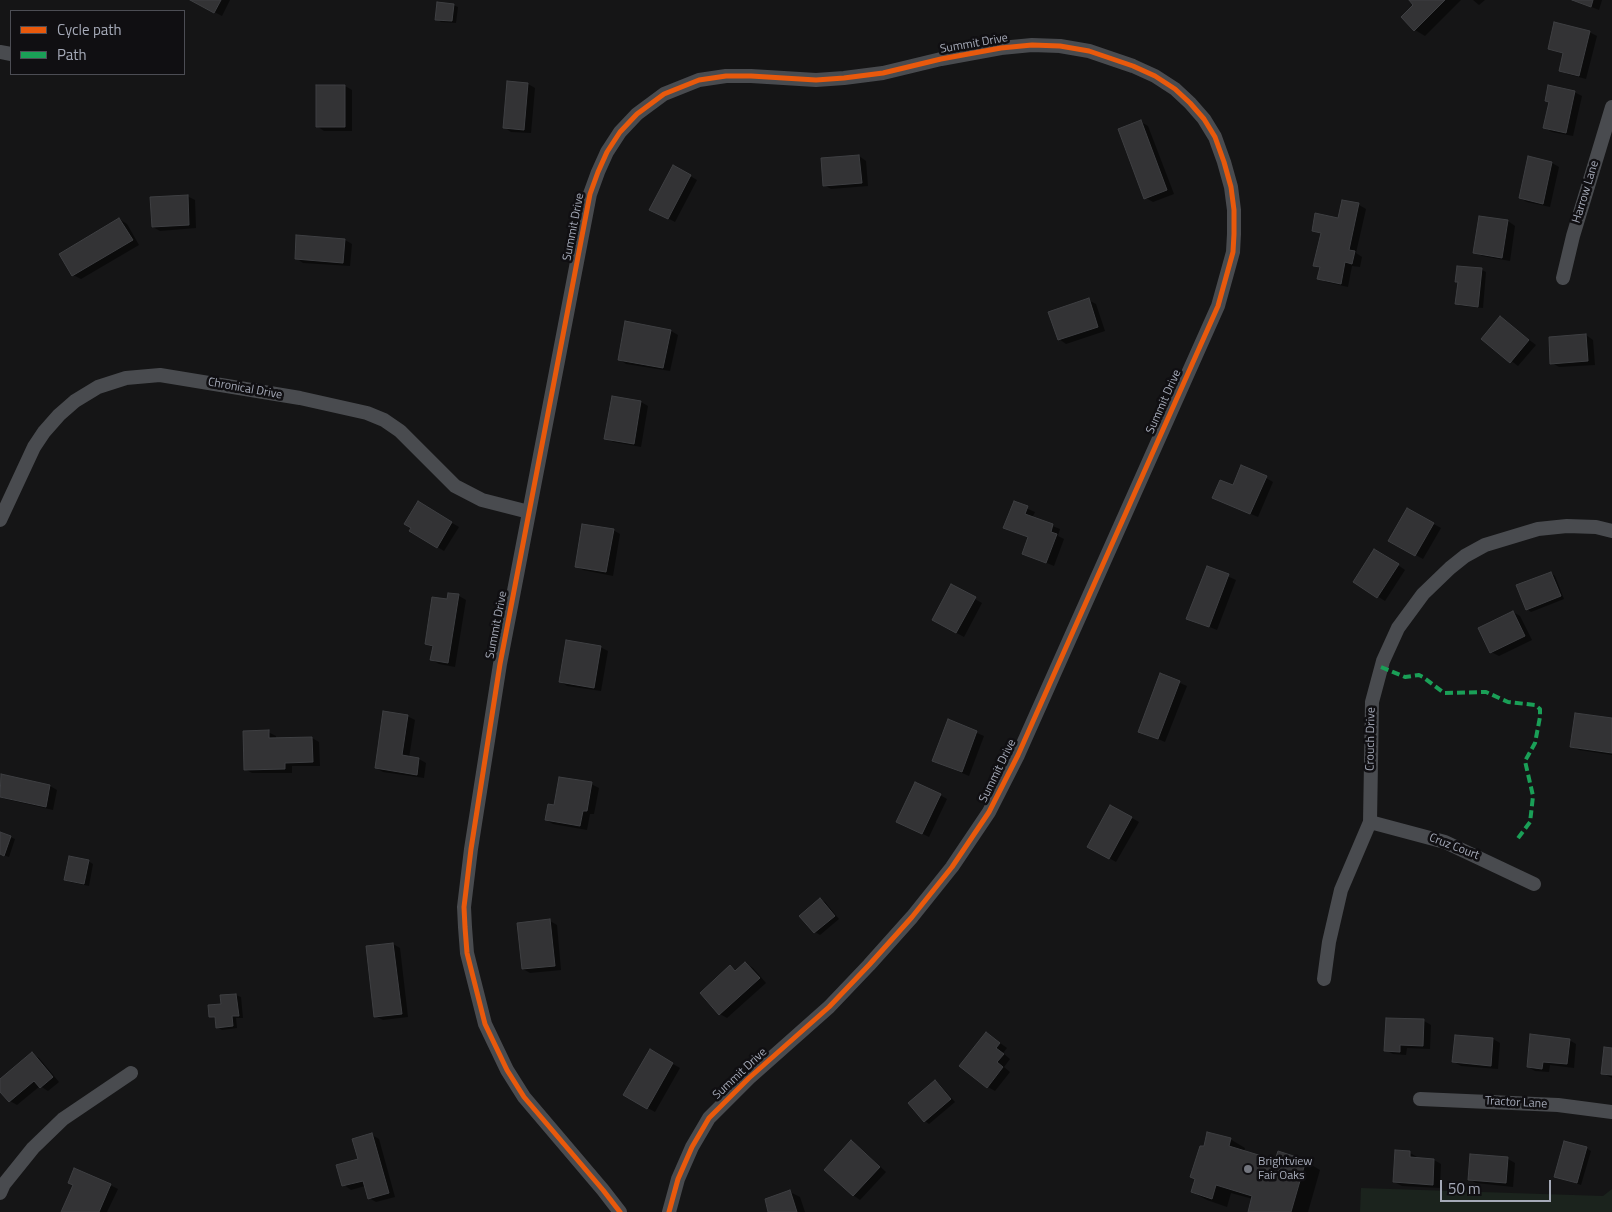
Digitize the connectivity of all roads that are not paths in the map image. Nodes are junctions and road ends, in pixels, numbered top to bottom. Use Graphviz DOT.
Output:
graph roads {
  1 [pos="1612,107"];
  2 [pos="1563,278"];
  3 [pos="529,512"];
  4 [pos="0,520"];
  5 [pos="1612,530"];
  6 [pos="1370,822"];
  7 [pos="1534,884"];
  8 [pos="1324,979"];
  9 [pos="131,1074"];
  10 [pos="1420,1099"];
  11 [pos="1612,1112"];
  12 [pos="0,1193"];
  13 [pos="620,1212"];
  14 [pos="669,1212"];
  1 -- 2 [label="street, Harrow Lane"];
  3 -- 4 [label="street, Chronical Drive"];
  3 -- 13 [label="street, Summit Drive"];
  3 -- 14 [label="street, Summit Drive"];
  5 -- 6 [label="street, Crouch Drive"];
  6 -- 7 [label="street, Cruz Court"];
  6 -- 8 [label="street, Crouch Drive"];
  9 -- 12 [label="street"];
  10 -- 11 [label="street, Tractor Lane"];
}
